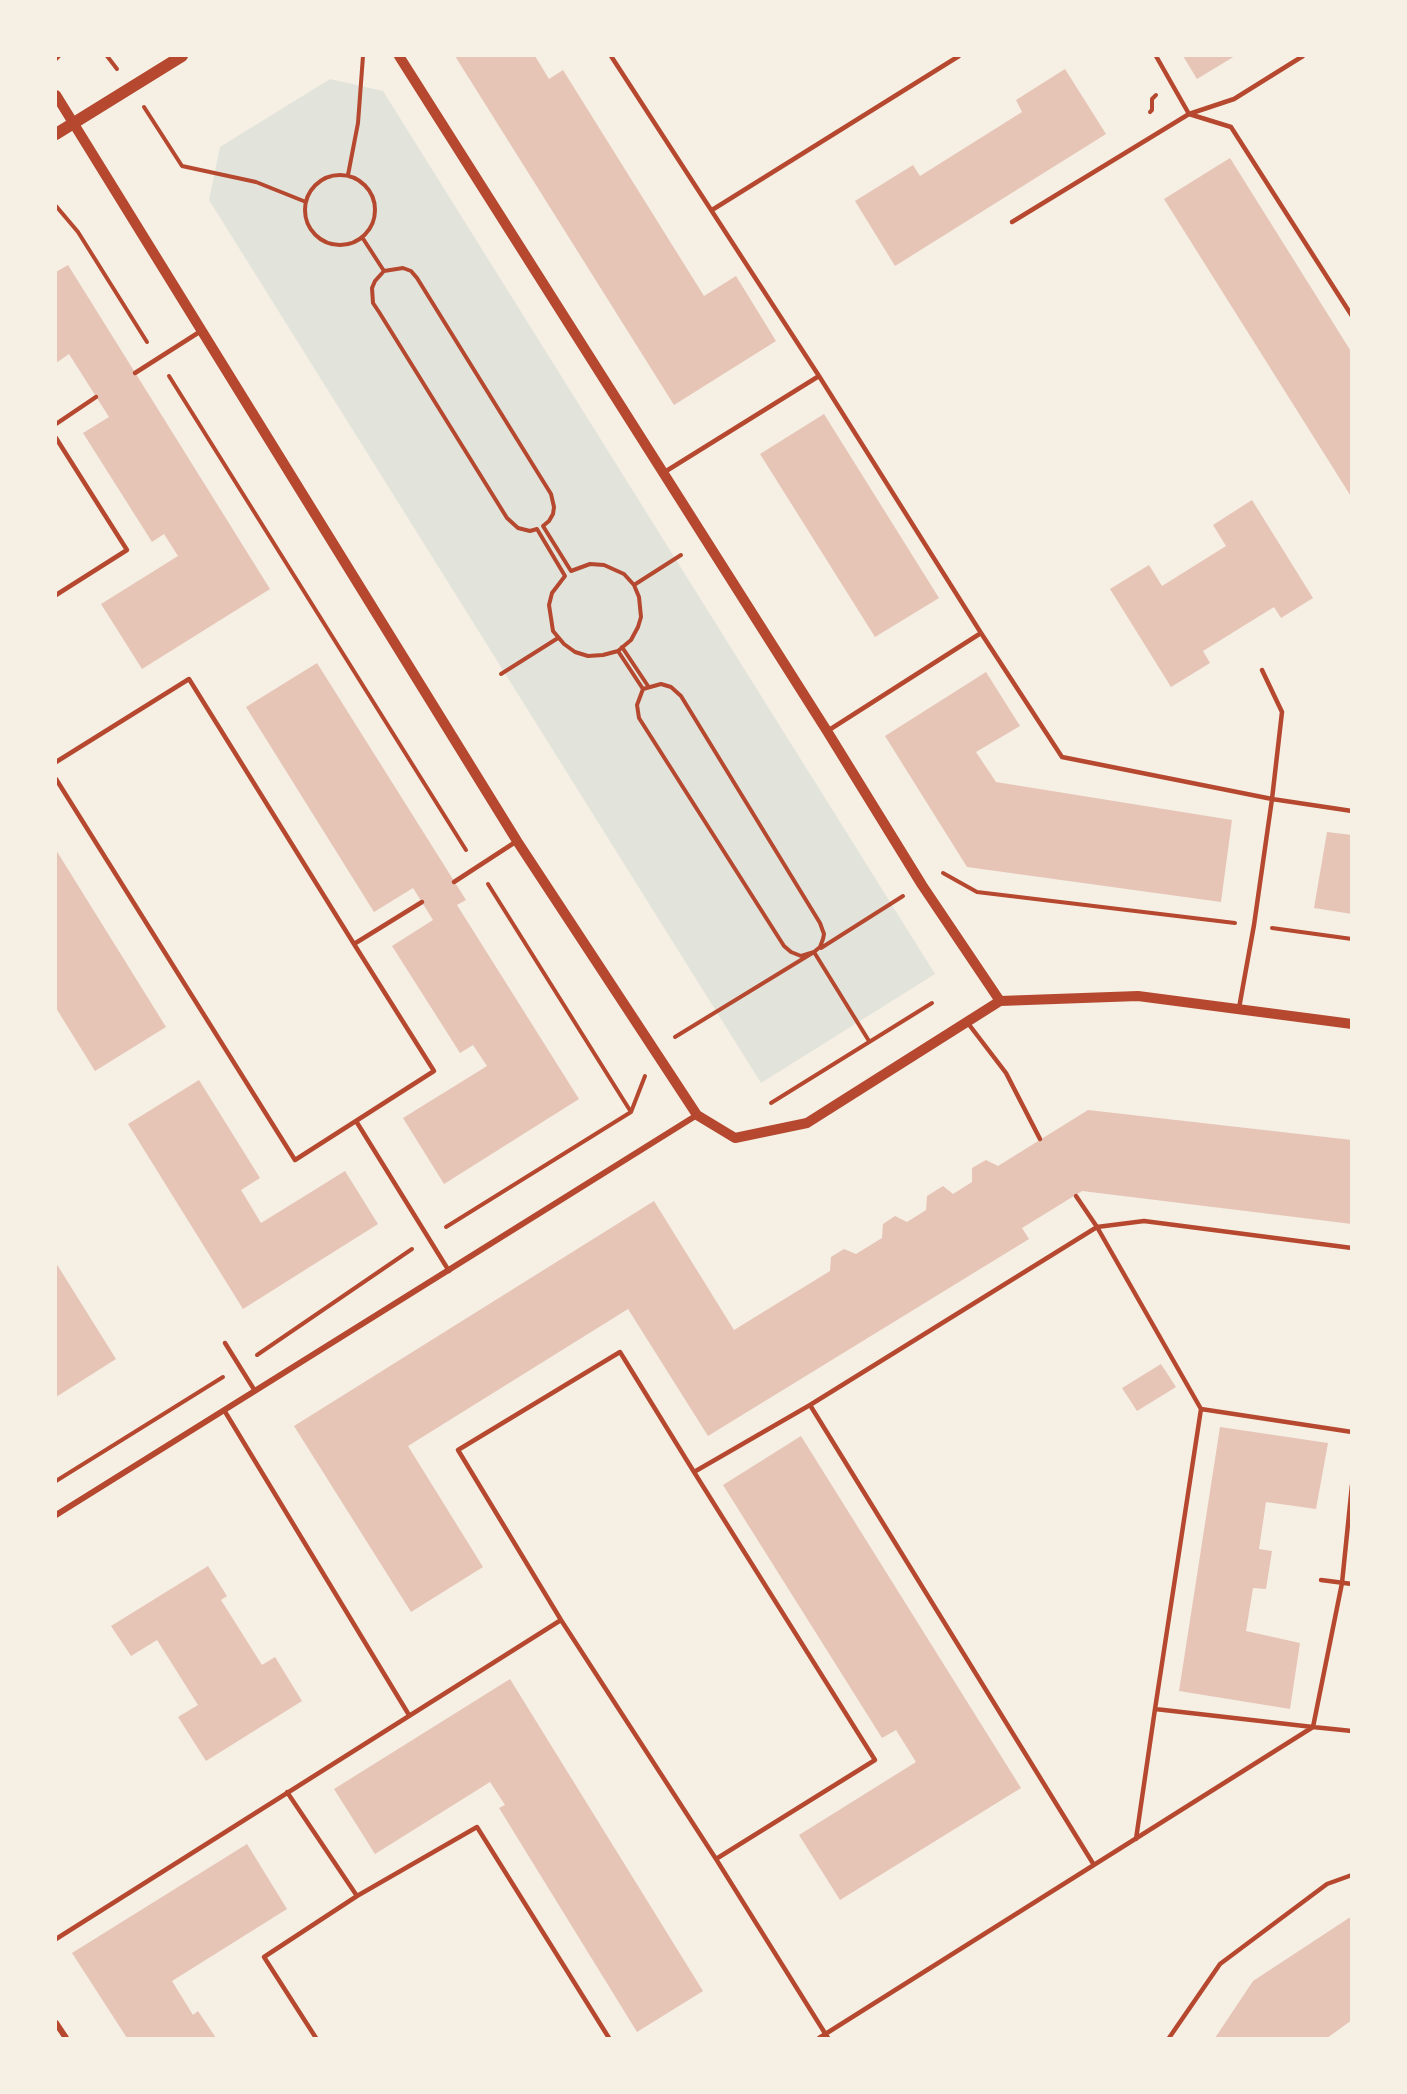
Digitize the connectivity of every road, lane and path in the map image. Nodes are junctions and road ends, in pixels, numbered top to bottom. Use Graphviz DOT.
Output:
graph roads {
  1 [pos="60,56"];
  2 [pos="182,56"];
  3 [pos="363,56"];
  4 [pos="399,56"];
  5 [pos="611,56"];
  6 [pos="959,56"];
  7 [pos="1156,56"];
  8 [pos="1303,56"];
  9 [pos="56,59"];
  10 [pos="56,95"];
  11 [pos="1189,114"];
  12 [pos="73,123"];
  13 [pos="56,134"];
  14 [pos="182,166"];
  15 [pos="348,175"];
  16 [pos="306,202"];
  17 [pos="712,210"];
  18 [pos="1012,222"];
  19 [pos="362,237"];
  20 [pos="384,271"];
  21 [pos="1352,316"];
  22 [pos="201,330"];
  23 [pos="135,373"];
  24 [pos="819,376"];
  25 [pos="96,397"];
  26 [pos="56,423"];
  27 [pos="56,438"];
  28 [pos="663,473"];
  29 [pos="681,555"];
  30 [pos="634,585"];
  31 [pos="56,595"];
  32 [pos="981,633"];
  33 [pos="558,638"];
  34 [pos="622,647"];
  35 [pos="618,651"];
  36 [pos="1262,670"];
  37 [pos="501,674"];
  38 [pos="646,688"];
  39 [pos="827,731"];
  40 [pos="56,762"];
  41 [pos="56,779"];
  42 [pos="1272,799"];
  43 [pos="1352,811"];
  44 [pos="517,841"];
  45 [pos="454,882"];
  46 [pos="922,885"];
  47 [pos="422,902"];
  48 [pos="1254,925"];
  49 [pos="1352,939"];
  50 [pos="354,944"];
  51 [pos="814,952"];
  52 [pos="1000,1001"];
  53 [pos="932,1003"];
  54 [pos="1239,1008"];
  55 [pos="713,1013"];
  56 [pos="967,1022"];
  57 [pos="1352,1023"];
  58 [pos="869,1041"];
  59 [pos="771,1103"];
  60 [pos="698,1115"];
  61 [pos="356,1121"];
  62 [pos="1040,1139"];
  63 [pos="1076,1196"];
  64 [pos="1097,1227"];
  65 [pos="1352,1248"];
  66 [pos="449,1271"];
  67 [pos="225,1343"];
  68 [pos="255,1391"];
  69 [pos="810,1405"];
  70 [pos="1201,1409"];
  71 [pos="224,1410"];
  72 [pos="1352,1431"];
  73 [pos="694,1472"];
  74 [pos="1352,1485"];
  75 [pos="56,1515"];
  76 [pos="1321,1580"];
  77 [pos="1342,1583"];
  78 [pos="1352,1584"];
  79 [pos="561,1620"];
  80 [pos="1155,1709"];
  81 [pos="409,1715"];
  82 [pos="1313,1727"];
  83 [pos="1352,1731"];
  84 [pos="287,1792"];
  85 [pos="1136,1839"];
  86 [pos="716,1859"];
  87 [pos="1094,1865"];
  88 [pos="1352,1875"];
  89 [pos="357,1896"];
  90 [pos="56,1939"];
  91 [pos="56,2023"];
  92 [pos="827,2036"];
  93 [pos="66,2038"];
  94 [pos="316,2038"];
  95 [pos="609,2038"];
  96 [pos="819,2038"];
  97 [pos="1169,2038"];
  1 -- 9 [label="path"];
  2 -- 12 [label="main road"];
  3 -- 15 [label="path"];
  4 -- 28 [label="street"];
  5 -- 17 [label="lane"];
  6 -- 17 [label="lane"];
  7 -- 11 [label="lane"];
  8 -- 11 [label="lane"];
  10 -- 12 [label="street"];
  11 -- 18 [label="lane"];
  11 -- 21 [label="lane"];
  12 -- 13 [label="main road"];
  12 -- 22 [label="street"];
  14 -- 16 [label="path"];
  15 -- 16 [label="path"];
  15 -- 19 [label="path"];
  16 -- 19 [label="path"];
  17 -- 24 [label="lane"];
  19 -- 20 [label="path"];
  20 -- 30 [label="path"];
  20 -- 33 [label="path"];
  22 -- 23 [label="lane"];
  22 -- 44 [label="street"];
  24 -- 28 [label="lane"];
  24 -- 32 [label="lane"];
  25 -- 26 [label="lane"];
  27 -- 31 [label="lane"];
  28 -- 39 [label="street"];
  29 -- 30 [label="path"];
  30 -- 34 [label="path"];
  32 -- 39 [label="lane"];
  32 -- 42 [label="lane"];
  33 -- 35 [label="path"];
  33 -- 37 [label="path"];
  34 -- 35 [label="path"];
  34 -- 38 [label="path"];
  35 -- 38 [label="path"];
  36 -- 42 [label="lane"];
  38 -- 51 [label="path"];
  38 -- 51 [label="path"];
  39 -- 46 [label="street"];
  40 -- 50 [label="lane"];
  41 -- 61 [label="lane"];
  42 -- 43 [label="lane"];
  42 -- 48 [label="lane"];
  44 -- 45 [label="lane"];
  44 -- 60 [label="street"];
  46 -- 48 [label="path"];
  46 -- 51 [label="path"];
  46 -- 52 [label="street"];
  47 -- 50 [label="lane"];
  48 -- 49 [label="path"];
  48 -- 54 [label="lane"];
  50 -- 61 [label="lane"];
  51 -- 55 [label="path"];
  51 -- 58 [label="path"];
  52 -- 54 [label="street"];
  52 -- 56 [label="street"];
  53 -- 58 [label="path"];
  54 -- 57 [label="street"];
  56 -- 60 [label="street"];
  56 -- 62 [label="lane"];
  58 -- 59 [label="path"];
  60 -- 66 [label="street"];
  61 -- 66 [label="lane"];
  63 -- 64 [label="lane"];
  64 -- 65 [label="lane"];
  64 -- 69 [label="lane"];
  64 -- 70 [label="lane"];
  66 -- 68 [label="street"];
  67 -- 68 [label="lane"];
  68 -- 71 [label="street"];
  69 -- 73 [label="lane"];
  69 -- 87 [label="lane"];
  70 -- 72 [label="lane"];
  70 -- 80 [label="lane"];
  71 -- 75 [label="street"];
  71 -- 81 [label="lane"];
  73 -- 79 [label="lane"];
  73 -- 86 [label="lane"];
  74 -- 77 [label="lane"];
  76 -- 77 [label="lane"];
  77 -- 78 [label="lane"];
  77 -- 82 [label="lane"];
  79 -- 81 [label="lane"];
  79 -- 86 [label="lane"];
  80 -- 82 [label="lane"];
  80 -- 85 [label="lane"];
  81 -- 84 [label="lane"];
  82 -- 83 [label="lane"];
  82 -- 85 [label="lane"];
  84 -- 89 [label="lane"];
  84 -- 90 [label="lane"];
  85 -- 87 [label="lane"];
  86 -- 92 [label="lane"];
  87 -- 92 [label="lane"];
  88 -- 97 [label="lane"];
  89 -- 94 [label="lane"];
  89 -- 95 [label="lane"];
  91 -- 93 [label="street"];
  92 -- 96 [label="lane"];
}
